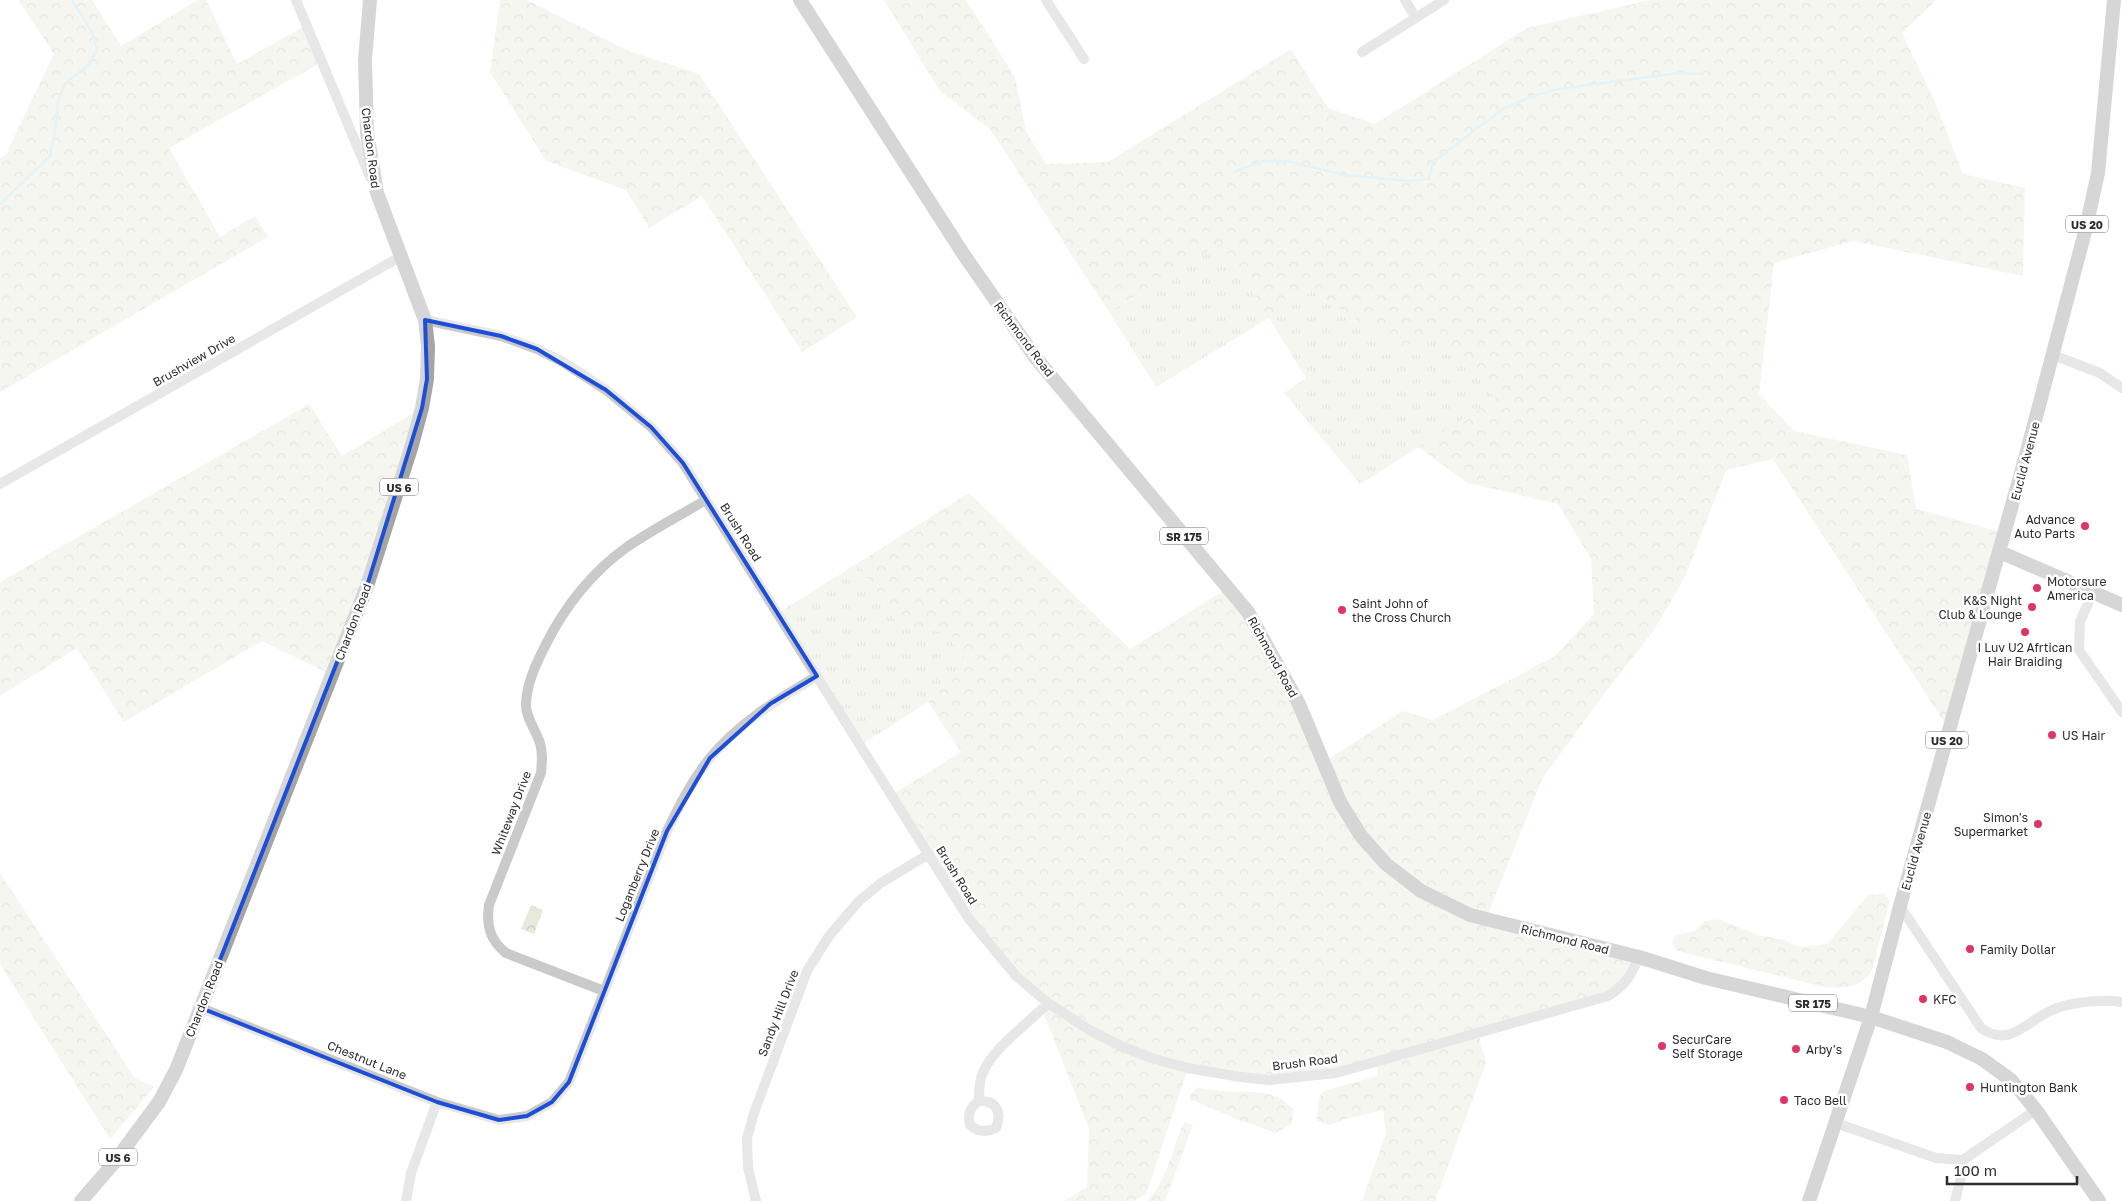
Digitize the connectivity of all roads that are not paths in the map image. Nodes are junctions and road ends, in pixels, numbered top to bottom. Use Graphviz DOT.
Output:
graph roads {
  1 [pos="296,0"];
  2 [pos="370,0"];
  3 [pos="800,0"];
  4 [pos="1046,0"];
  5 [pos="1405,0"];
  6 [pos="1444,0"];
  7 [pos="2114,0"];
  8 [pos="1416,18"];
  9 [pos="1362,52"];
  10 [pos="1084,58"];
  11 [pos="377,192"];
  12 [pos="400,257"];
  13 [pos="425,320"];
  14 [pos="2053,355"];
  15 [pos="2122,388"];
  16 [pos="0,484"];
  17 [pos="706,500"];
  18 [pos="2000,552"];
  19 [pos="2093,592"];
  20 [pos="2122,605"];
  21 [pos="818,676"];
  22 [pos="2122,712"];
  23 [pos="929,854"];
  24 [pos="1900,906"];
  25 [pos="1639,957"];
  26 [pos="604,991"];
  27 [pos="2122,1002"];
  28 [pos="1048,1003"];
  29 [pos="201,1008"];
  30 [pos="1871,1017"];
  31 [pos="979,1101"];
  32 [pos="437,1102"];
  33 [pos="2036,1110"];
  34 [pos="527,1116"];
  35 [pos="1836,1124"];
  36 [pos="1962,1160"];
  37 [pos="81,1201"];
  38 [pos="406,1201"];
  39 [pos="756,1201"];
  40 [pos="1809,1201"];
  41 [pos="1954,1201"];
  42 [pos="2099,1201"];
  1 -- 11 [label="street"];
  2 -- 11 [label="main road, Chardon Road / US 6"];
  3 -- 25 [label="main road, Richmond Road / SR 175"];
  4 -- 10 [label="street"];
  5 -- 8 [label="street"];
  6 -- 8 [label="street"];
  7 -- 14 [label="main road, Euclid Avenue / US 20"];
  8 -- 9 [label="street"];
  11 -- 12 [label="main road, Chardon Road / US 6"];
  12 -- 13 [label="main road, Chardon Road / US 6"];
  12 -- 16 [label="street, Brushview Drive"];
  13 -- 17 [label="street, Brush Road"];
  13 -- 29 [label="main road, Chardon Road / US 6"];
  14 -- 15 [label="street"];
  14 -- 18 [label="main road, Euclid Avenue / US 20"];
  17 -- 21 [label="street, Brush Road"];
  17 -- 26 [label="street, Whiteway Drive"];
  18 -- 19 [label="main road"];
  18 -- 24 [label="main road, Euclid Avenue / US 20"];
  19 -- 20 [label="main road"];
  19 -- 22 [label="street"];
  21 -- 23 [label="street, Brush Road"];
  21 -- 26 [label="street, Loganberry Drive"];
  23 -- 28 [label="street, Brush Road"];
  23 -- 39 [label="street, Sandy Hill Drive"];
  24 -- 27 [label="street"];
  24 -- 30 [label="main road, Euclid Avenue / US 20"];
  25 -- 28 [label="street, Brush Road"];
  25 -- 30 [label="main road, Richmond Road / SR 175"];
  26 -- 34 [label="street, Loganberry Drive"];
  28 -- 31 [label="street"];
  29 -- 32 [label="street, Chestnut Lane"];
  29 -- 37 [label="main road, Chardon Road / US 6"];
  30 -- 33 [label="main road, SR 175"];
  30 -- 35 [label="main road, Euclid Avenue / US 20"];
  32 -- 34 [label="street, Chestnut Lane"];
  32 -- 38 [label="street"];
  33 -- 36 [label="street"];
  33 -- 42 [label="main road, SR 175"];
  35 -- 36 [label="street"];
  35 -- 40 [label="main road, Euclid Avenue / US 20"];
  36 -- 41 [label="street"];
}
